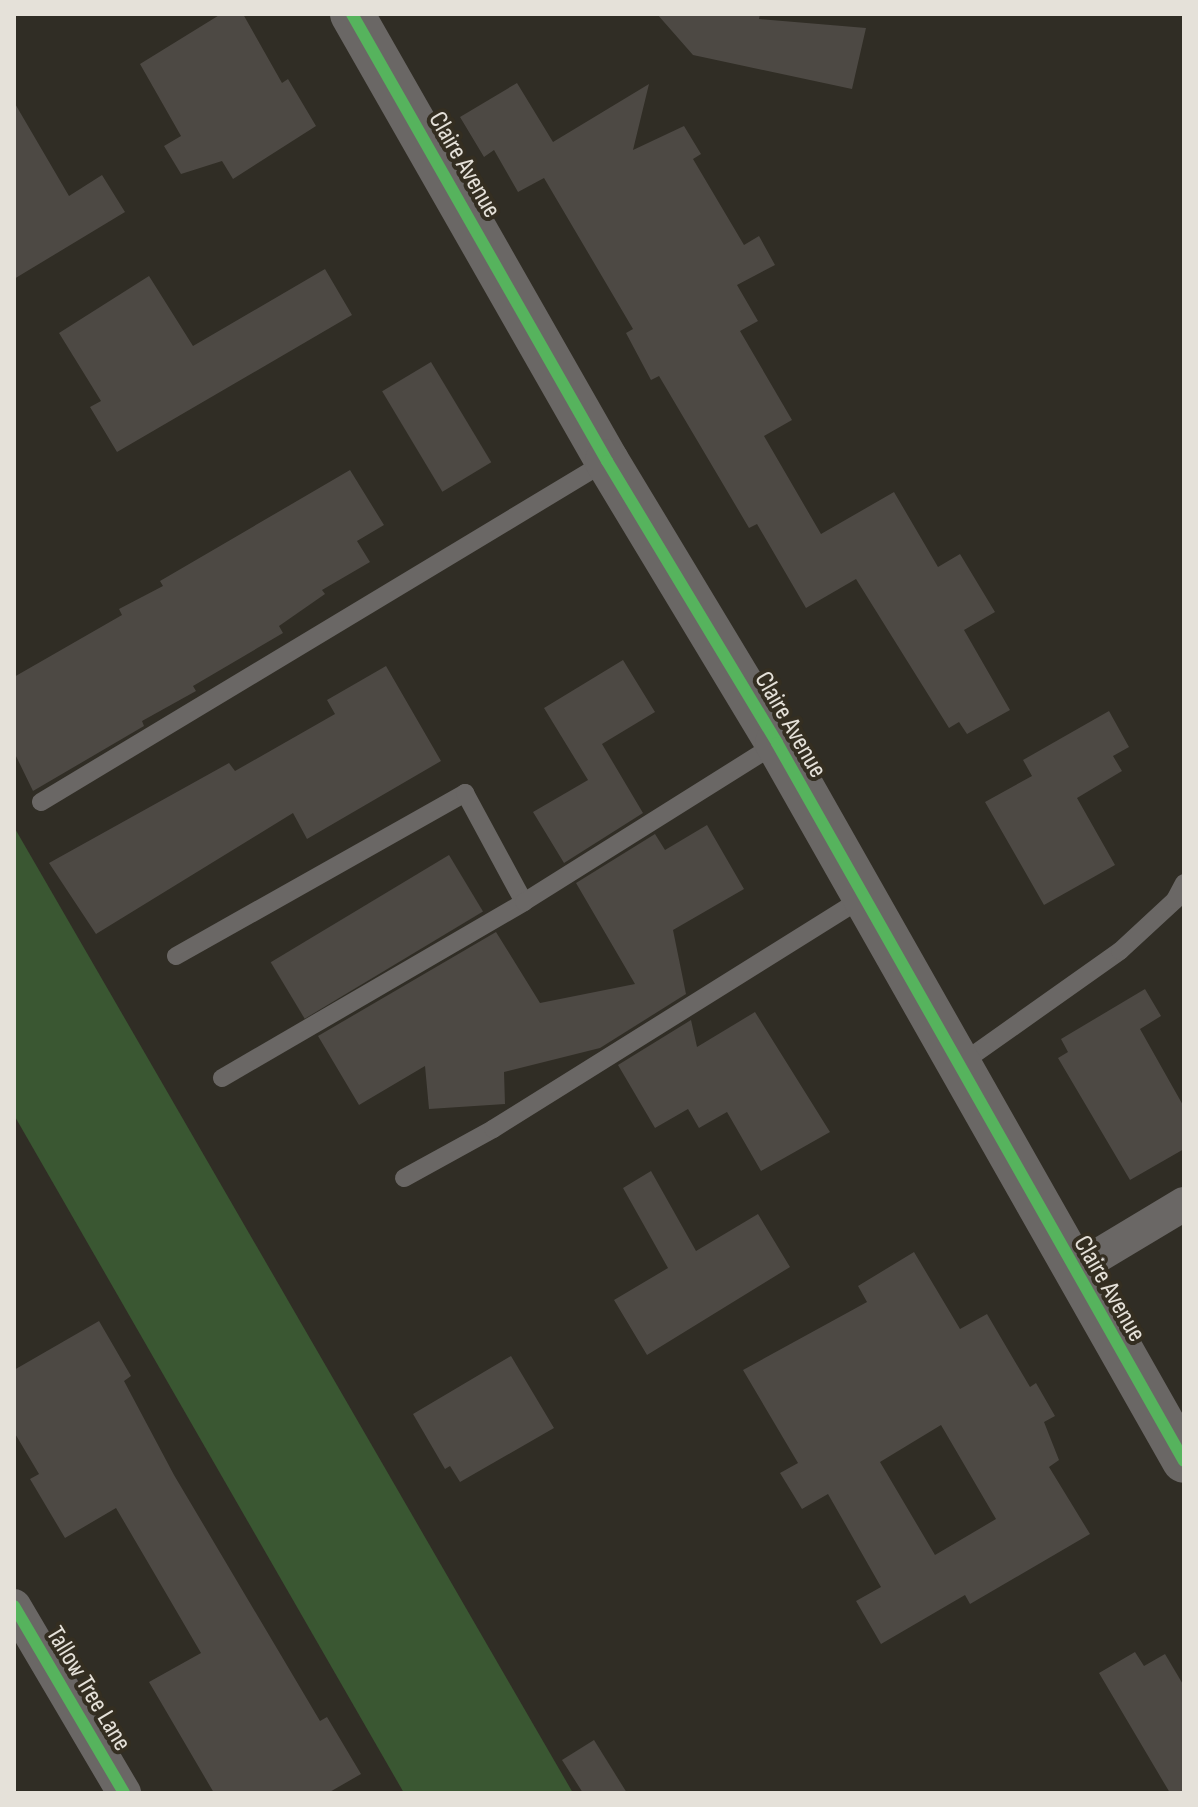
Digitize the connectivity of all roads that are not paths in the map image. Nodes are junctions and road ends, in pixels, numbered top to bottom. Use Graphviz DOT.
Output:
graph roads {
  1 [pos="352,14"];
  2 [pos="607,461"];
  3 [pos="777,743"];
  4 [pos="41,802"];
  5 [pos="1184,883"];
  6 [pos="863,898"];
  7 [pos="524,902"];
  8 [pos="176,956"];
  9 [pos="957,1067"];
  10 [pos="222,1078"];
  11 [pos="404,1178"];
  12 [pos="1184,1204"];
  13 [pos="1074,1270"];
  14 [pos="1184,1461"];
  15 [pos="14,1606"];
  16 [pos="124,1793"];
  1 -- 2 [label="street, Claire Avenue"];
  2 -- 3 [label="street, Claire Avenue"];
  2 -- 4 [label="lane"];
  3 -- 6 [label="street, Claire Avenue"];
  3 -- 7 [label="lane"];
  5 -- 9 [label="lane"];
  6 -- 9 [label="street, Claire Avenue"];
  6 -- 11 [label="lane"];
  7 -- 8 [label="lane"];
  7 -- 10 [label="lane"];
  9 -- 13 [label="street, Claire Avenue"];
  12 -- 13 [label="street"];
  13 -- 14 [label="street, Claire Avenue"];
  15 -- 16 [label="street, Tallow Tree Lane"];
}
